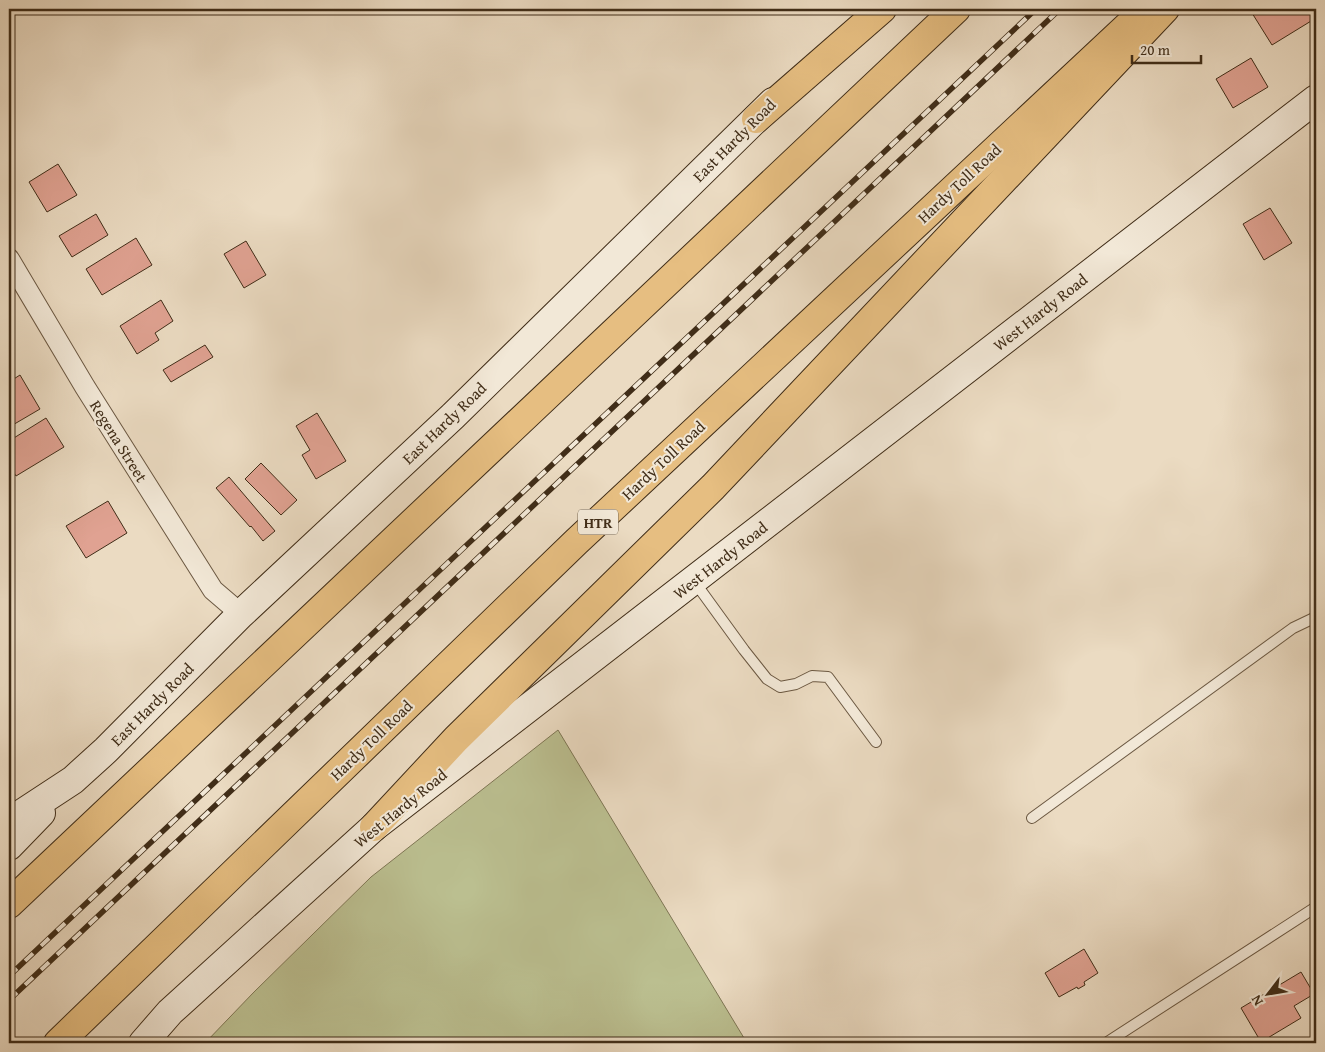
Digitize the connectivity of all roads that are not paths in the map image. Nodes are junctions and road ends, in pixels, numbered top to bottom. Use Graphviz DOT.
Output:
graph roads {
  1 [pos="866,9"];
  2 [pos="882,9"];
  3 [pos="956,9"];
  4 [pos="1146,9"];
  5 [pos="1165,9"];
  6 [pos="1316,99"];
  7 [pos="756,119"];
  8 [pos="9,259"];
  9 [pos="694,580"];
  10 [pos="241,614"];
  11 [pos="1316,617"];
  12 [pos="876,742"];
  13 [pos="73,780"];
  14 [pos="1032,818"];
  15 [pos="9,822"];
  16 [pos="374,827"];
  17 [pos="9,846"];
  18 [pos="9,904"];
  19 [pos="1316,907"];
  20 [pos="170,1012"];
  21 [pos="58,1043"];
  22 [pos="137,1043"];
  23 [pos="143,1043"];
  24 [pos="1106,1043"];
  1 -- 7 [label="main road, East Hardy Road"];
  2 -- 7 [label="highway"];
  3 -- 18 [label="highway"];
  4 -- 21 [label="highway, Hardy Toll Road / HTR"];
  5 -- 16 [label="highway"];
  6 -- 9 [label="main road, West Hardy Road"];
  7 -- 10 [label="main road, East Hardy Road"];
  8 -- 10 [label="street, Regena Street"];
  9 -- 12 [label="lane"];
  9 -- 16 [label="main road, West Hardy Road"];
  10 -- 13 [label="main road, East Hardy Road"];
  11 -- 14 [label="lane"];
  13 -- 15 [label="main road, East Hardy Road"];
  13 -- 17 [label="main road"];
  16 -- 20 [label="main road, West Hardy Road"];
  19 -- 24 [label="lane"];
  20 -- 22 [label="main road"];
  20 -- 23 [label="main road, West Hardy Road"];
}
